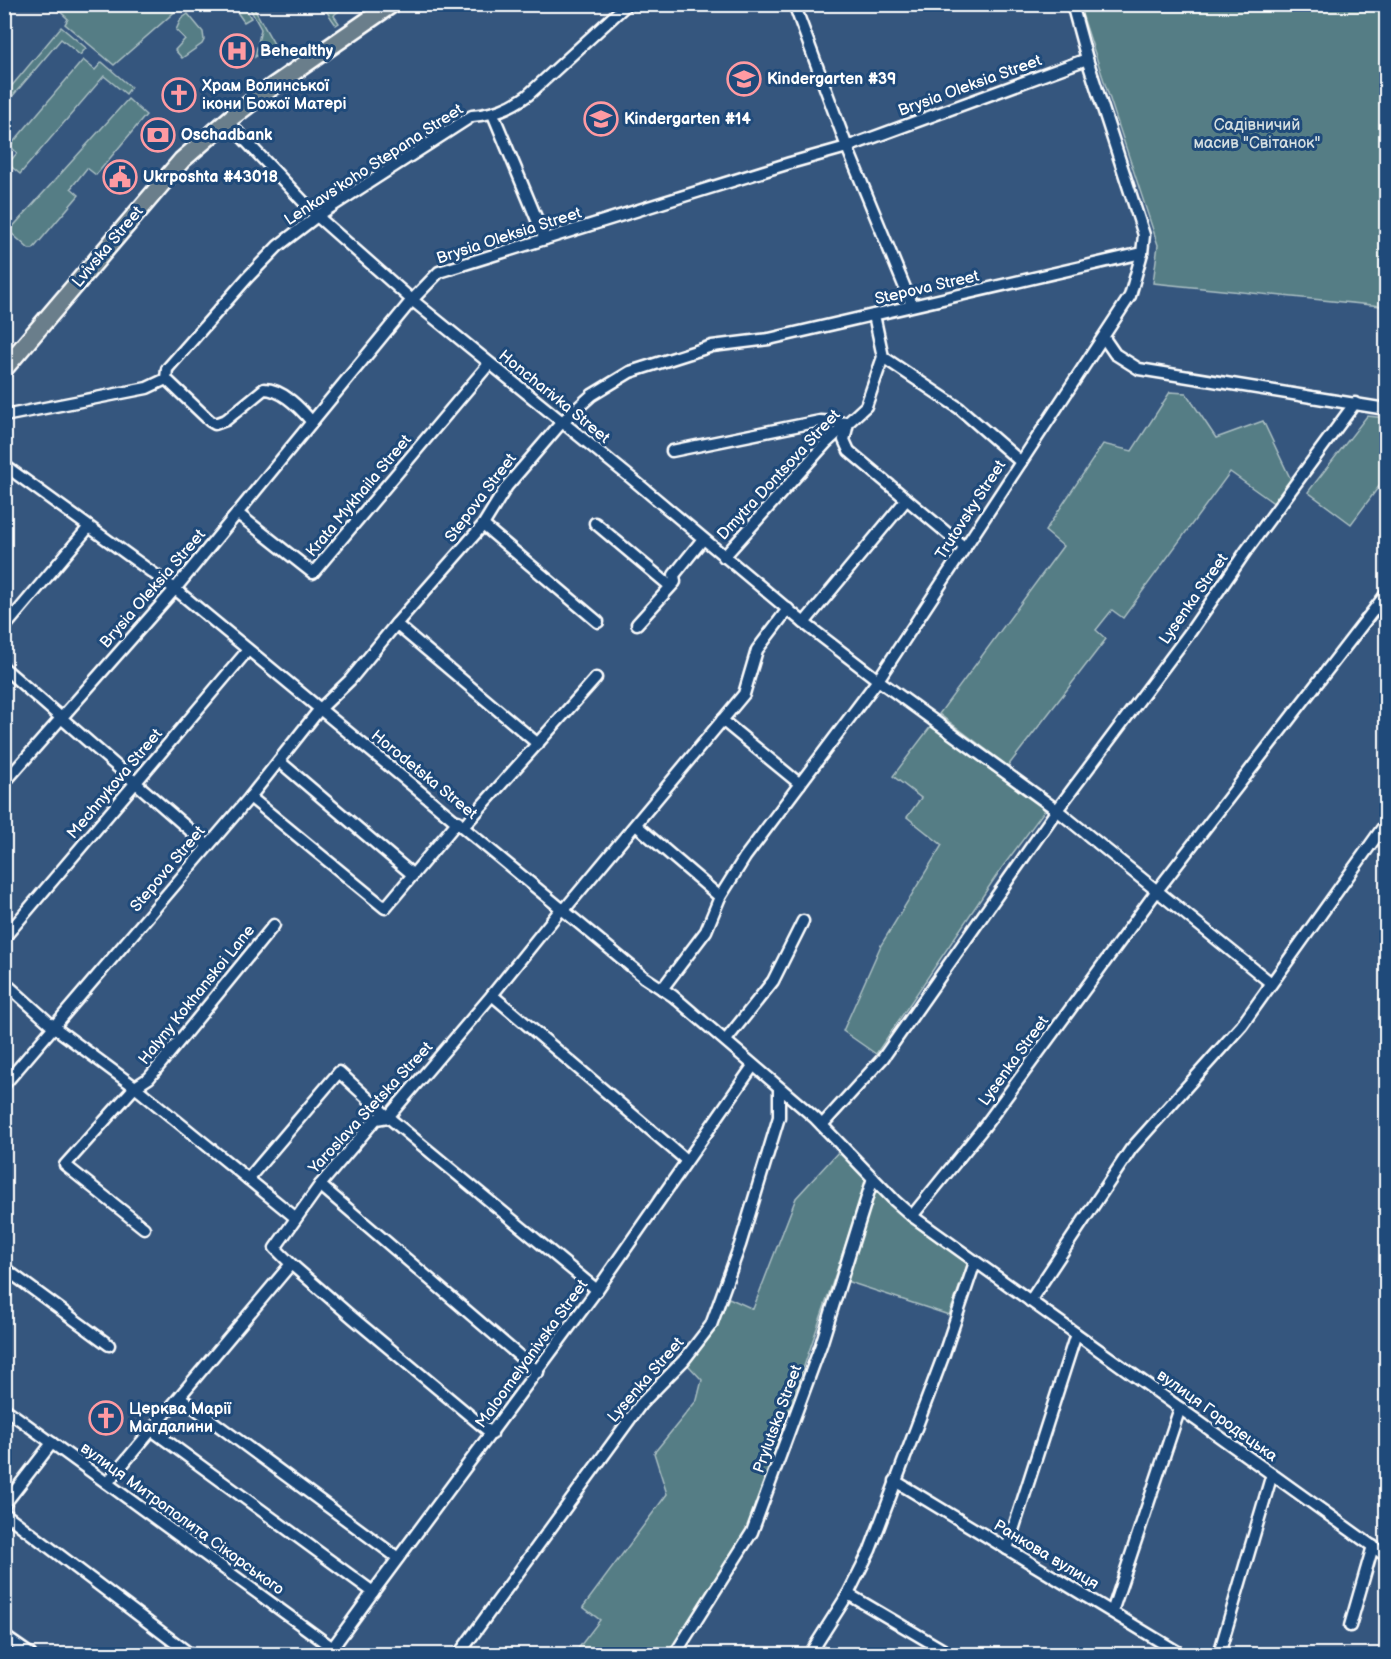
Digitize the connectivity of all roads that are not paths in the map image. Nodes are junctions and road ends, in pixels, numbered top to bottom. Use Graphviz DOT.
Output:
graph roads {
  1 [pos="392,4"];
  2 [pos="794,4"];
  3 [pos="1072,4"];
  4 [pos="624,5"];
  5 [pos="1087,59"];
  6 [pos="493,114"];
  7 [pos="227,121"];
  8 [pos="847,147"];
  9 [pos="317,216"];
  10 [pos="545,239"];
  11 [pos="1142,253"];
  12 [pos="412,300"];
  13 [pos="912,306"];
  14 [pos="874,315"];
  15 [pos="1104,338"];
  16 [pos="883,357"];
  17 [pos="489,364"];
  18 [pos="4,369"];
  19 [pos="166,379"];
  20 [pos="1355,404"];
  21 [pos="1386,409"];
  22 [pos="4,416"];
  23 [pos="312,422"];
  24 [pos="562,422"];
  25 [pos="848,423"];
  26 [pos="672,451"];
  27 [pos="1021,462"];
  28 [pos="4,465"];
  29 [pos="906,500"];
  30 [pos="237,513"];
  31 [pos="595,523"];
  32 [pos="483,525"];
  33 [pos="89,527"];
  34 [pos="703,539"];
  35 [pos="965,548"];
  36 [pos="724,557"];
  37 [pos="670,586"];
  38 [pos="175,589"];
  39 [pos="1386,594"];
  40 [pos="788,609"];
  41 [pos="598,622"];
  42 [pos="804,623"];
  43 [pos="396,624"];
  44 [pos="637,624"];
  45 [pos="4,628"];
  46 [pos="248,650"];
  47 [pos="4,668"];
  48 [pos="596,678"];
  49 [pos="878,680"];
  50 [pos="319,710"];
  51 [pos="62,717"];
  52 [pos="722,720"];
  53 [pos="538,744"];
  54 [pos="279,761"];
  55 [pos="4,783"];
  56 [pos="135,783"];
  57 [pos="800,784"];
  58 [pos="250,797"];
  59 [pos="1057,810"];
  60 [pos="1386,823"];
  61 [pos="461,824"];
  62 [pos="636,825"];
  63 [pos="207,845"];
  64 [pos="413,875"];
  65 [pos="1156,892"];
  66 [pos="720,897"];
  67 [pos="563,909"];
  68 [pos="803,921"];
  69 [pos="274,925"];
  70 [pos="4,938"];
  71 [pos="4,982"];
  72 [pos="1271,983"];
  73 [pos="662,989"];
  74 [pos="492,995"];
  75 [pos="54,1027"];
  76 [pos="726,1041"];
  77 [pos="753,1066"];
  78 [pos="4,1085"];
  79 [pos="135,1086"];
  80 [pos="779,1088"];
  81 [pos="388,1117"];
  82 [pos="818,1122"];
  83 [pos="686,1160"];
  84 [pos="873,1178"];
  85 [pos="248,1179"];
  86 [pos="320,1185"];
  87 [pos="912,1216"];
  88 [pos="296,1218"];
  89 [pos="144,1228"];
  90 [pos="975,1262"];
  91 [pos="291,1264"];
  92 [pos="4,1268"];
  93 [pos="597,1290"];
  94 [pos="1030,1301"];
  95 [pos="1076,1334"];
  96 [pos="109,1345"];
  97 [pos="538,1372"];
  98 [pos="181,1398"];
  99 [pos="4,1408"];
  100 [pos="1180,1408"];
  101 [pos="153,1431"];
  102 [pos="492,1434"];
  103 [pos="52,1443"];
  104 [pos="1272,1474"];
  105 [pos="895,1481"];
  106 [pos="107,1483"];
  107 [pos="4,1505"];
  108 [pos="4,1513"];
  109 [pos="1372,1546"];
  110 [pos="1007,1549"];
  111 [pos="1386,1556"];
  112 [pos="398,1558"];
  113 [pos="373,1592"];
  114 [pos="848,1594"];
  115 [pos="1112,1612"];
  116 [pos="1350,1626"];
  117 [pos="4,1636"];
  118 [pos="334,1652"];
  119 [pos="30,1654"];
  120 [pos="190,1654"];
  121 [pos="459,1654"];
  122 [pos="675,1654"];
  123 [pos="810,1654"];
  124 [pos="950,1654"];
  125 [pos="1181,1654"];
  126 [pos="1219,1654"];
  1 -- 7 [label="main road, Lvivska Street"];
  2 -- 8 [label="street"];
  3 -- 5 [label="street, Trutovsky Street"];
  4 -- 6 [label="street, Lenkavsʹkoho Stepana Street"];
  5 -- 8 [label="street, Brysia Oleksia Street"];
  5 -- 11 [label="street, Trutovsky Street"];
  6 -- 9 [label="street, Lenkavsʹkoho Stepana Street"];
  6 -- 10 [label="street"];
  7 -- 9 [label="street, Honcharivka Street"];
  7 -- 18 [label="main road, Lvivska Street"];
  8 -- 10 [label="street, Brysia Oleksia Street"];
  8 -- 13 [label="street"];
  9 -- 12 [label="street, Honcharivka Street"];
  9 -- 19 [label="street, Lenkavsʹkoho Stepana Street"];
  10 -- 12 [label="street, Brysia Oleksia Street"];
  11 -- 13 [label="street, Stepova Street"];
  11 -- 15 [label="street, Trutovsky Street"];
  12 -- 17 [label="street, Honcharivka Street"];
  12 -- 23 [label="street, Brysia Oleksia Street"];
  13 -- 14 [label="street, Stepova Street"];
  14 -- 16 [label="street"];
  14 -- 24 [label="street, Stepova Street"];
  15 -- 20 [label="street"];
  15 -- 27 [label="street, Trutovsky Street"];
  16 -- 25 [label="street, Dmytra Dontsova Street"];
  16 -- 27 [label="street"];
  17 -- 24 [label="street, Honcharivka Street"];
  17 -- 30 [label="street, Krata Mykhaila Street"];
  19 -- 22 [label="street"];
  19 -- 23 [label="street"];
  20 -- 21 [label="street"];
  20 -- 59 [label="street, Lysenka Street"];
  23 -- 30 [label="street, Brysia Oleksia Street"];
  24 -- 32 [label="street, Stepova Street"];
  24 -- 34 [label="street, Honcharivka Street"];
  25 -- 26 [label="street"];
  25 -- 29 [label="street"];
  25 -- 36 [label="street, Dmytra Dontsova Street"];
  27 -- 35 [label="street, Trutovsky Street"];
  28 -- 33 [label="street, Horodetska Street"];
  29 -- 35 [label="street"];
  29 -- 42 [label="street"];
  30 -- 38 [label="street, Brysia Oleksia Street"];
  31 -- 37 [label="street"];
  32 -- 41 [label="street"];
  32 -- 43 [label="street, Stepova Street"];
  33 -- 38 [label="street, Horodetska Street"];
  33 -- 45 [label="street"];
  34 -- 36 [label="street, Honcharivka Street"];
  34 -- 37 [label="street, Dmytra Dontsova Street"];
  35 -- 49 [label="street, Trutovsky Street"];
  36 -- 40 [label="street, Honcharivka Street"];
  37 -- 44 [label="street, Dmytra Dontsova Street"];
  38 -- 46 [label="street, Horodetska Street"];
  38 -- 51 [label="street, Brysia Oleksia Street"];
  39 -- 65 [label="street, Lysenka Street"];
  40 -- 42 [label="street, Honcharivka Street"];
  40 -- 52 [label="street, Yaroslava Stetska Street"];
  42 -- 49 [label="street, Honcharivka Street"];
  43 -- 50 [label="street, Stepova Street"];
  43 -- 53 [label="street"];
  46 -- 50 [label="street, Horodetska Street"];
  46 -- 56 [label="street, Mechnykova Street"];
  47 -- 51 [label="street"];
  48 -- 53 [label="street"];
  49 -- 57 [label="street, Trutovsky Street"];
  49 -- 59 [label="street"];
  50 -- 54 [label="street, Stepova Street"];
  50 -- 61 [label="street, Horodetska Street"];
  51 -- 55 [label="street, Brysia Oleksia Street"];
  51 -- 56 [label="street"];
  52 -- 57 [label="street"];
  52 -- 62 [label="street, Yaroslava Stetska Street"];
  53 -- 61 [label="street"];
  54 -- 58 [label="street, Stepova Street"];
  54 -- 64 [label="street"];
  56 -- 63 [label="street"];
  56 -- 70 [label="street, Mechnykova Street"];
  57 -- 66 [label="street, Trutovsky Street"];
  58 -- 63 [label="street, Stepova Street"];
  58 -- 64 [label="street"];
  59 -- 65 [label="street"];
  59 -- 82 [label="street, Lysenka Street"];
  60 -- 72 [label="street"];
  61 -- 64 [label="street"];
  61 -- 67 [label="street, Horodetska Street"];
  62 -- 66 [label="street"];
  62 -- 67 [label="street, Yaroslava Stetska Street"];
  63 -- 75 [label="street, Stepova Street"];
  65 -- 72 [label="street"];
  65 -- 87 [label="street, Lysenka Street"];
  66 -- 73 [label="street, Trutovsky Street"];
  67 -- 73 [label="street, Horodetska Street"];
  67 -- 74 [label="street, Yaroslava Stetska Street"];
  68 -- 76 [label="street"];
  69 -- 79 [label="street, Halyny Kokhanskoi Lane"];
  71 -- 75 [label="street"];
  72 -- 94 [label="street"];
  73 -- 76 [label="street, Horodetska Street"];
  74 -- 81 [label="street, Yaroslava Stetska Street"];
  74 -- 83 [label="street"];
  75 -- 78 [label="street, Stepova Street"];
  75 -- 79 [label="street"];
  76 -- 77 [label="street, Horodetska Street"];
  77 -- 80 [label="street, Horodetska Street"];
  77 -- 83 [label="street, Maloomelyanivska Street"];
  79 -- 85 [label="street"];
  79 -- 89 [label="street, Halyny Kokhanskoi Lane"];
  80 -- 82 [label="street, Horodetska Street"];
  80 -- 121 [label="street, Lysenka Street"];
  81 -- 85 [label="street"];
  81 -- 86 [label="street, Yaroslava Stetska Street"];
  81 -- 93 [label="street"];
  82 -- 84 [label="street, Horodetska Street"];
  83 -- 93 [label="street, Maloomelyanivska Street"];
  84 -- 87 [label="street, Horodetska Street"];
  84 -- 122 [label="street, Prylutska Street"];
  85 -- 88 [label="street"];
  86 -- 88 [label="street, Yaroslava Stetska Street"];
  86 -- 97 [label="street"];
  87 -- 90 [label="street, вулиця Городецька"];
  88 -- 91 [label="street, Yaroslava Stetska Street"];
  90 -- 94 [label="street, вулиця Городецька"];
  90 -- 105 [label="street"];
  91 -- 98 [label="street"];
  91 -- 102 [label="street"];
  92 -- 96 [label="street"];
  93 -- 97 [label="street, Maloomelyanivska Street"];
  94 -- 95 [label="street, вулиця Городецька"];
  95 -- 100 [label="street, вулиця Городецька"];
  95 -- 110 [label="street"];
  97 -- 102 [label="street, Maloomelyanivska Street"];
  98 -- 101 [label="street"];
  98 -- 112 [label="street"];
  99 -- 103 [label="street, вулиця Митрополита Сікорського"];
  100 -- 104 [label="street, вулиця Городецька"];
  100 -- 115 [label="street"];
  101 -- 106 [label="street"];
  101 -- 113 [label="street"];
  102 -- 112 [label="street, Maloomelyanivska Street"];
  103 -- 106 [label="street, вулиця Митрополита Сікорського"];
  103 -- 107 [label="street"];
  104 -- 109 [label="street, вулиця Городецька"];
  104 -- 126 [label="street"];
  105 -- 110 [label="street, Ранкова вулиця"];
  105 -- 114 [label="street"];
  106 -- 118 [label="street, вулиця Митрополита Сікорського"];
  108 -- 120 [label="street"];
  109 -- 111 [label="street, вулиця Городецька"];
  109 -- 116 [label="street"];
  110 -- 115 [label="street, Ранкова вулиця"];
  112 -- 113 [label="street, Maloomelyanivska Street"];
  113 -- 118 [label="street, Maloomelyanivska Street"];
  114 -- 123 [label="street"];
  114 -- 124 [label="street"];
  115 -- 125 [label="street, Ранкова вулиця"];
  117 -- 119 [label="street"];
}
